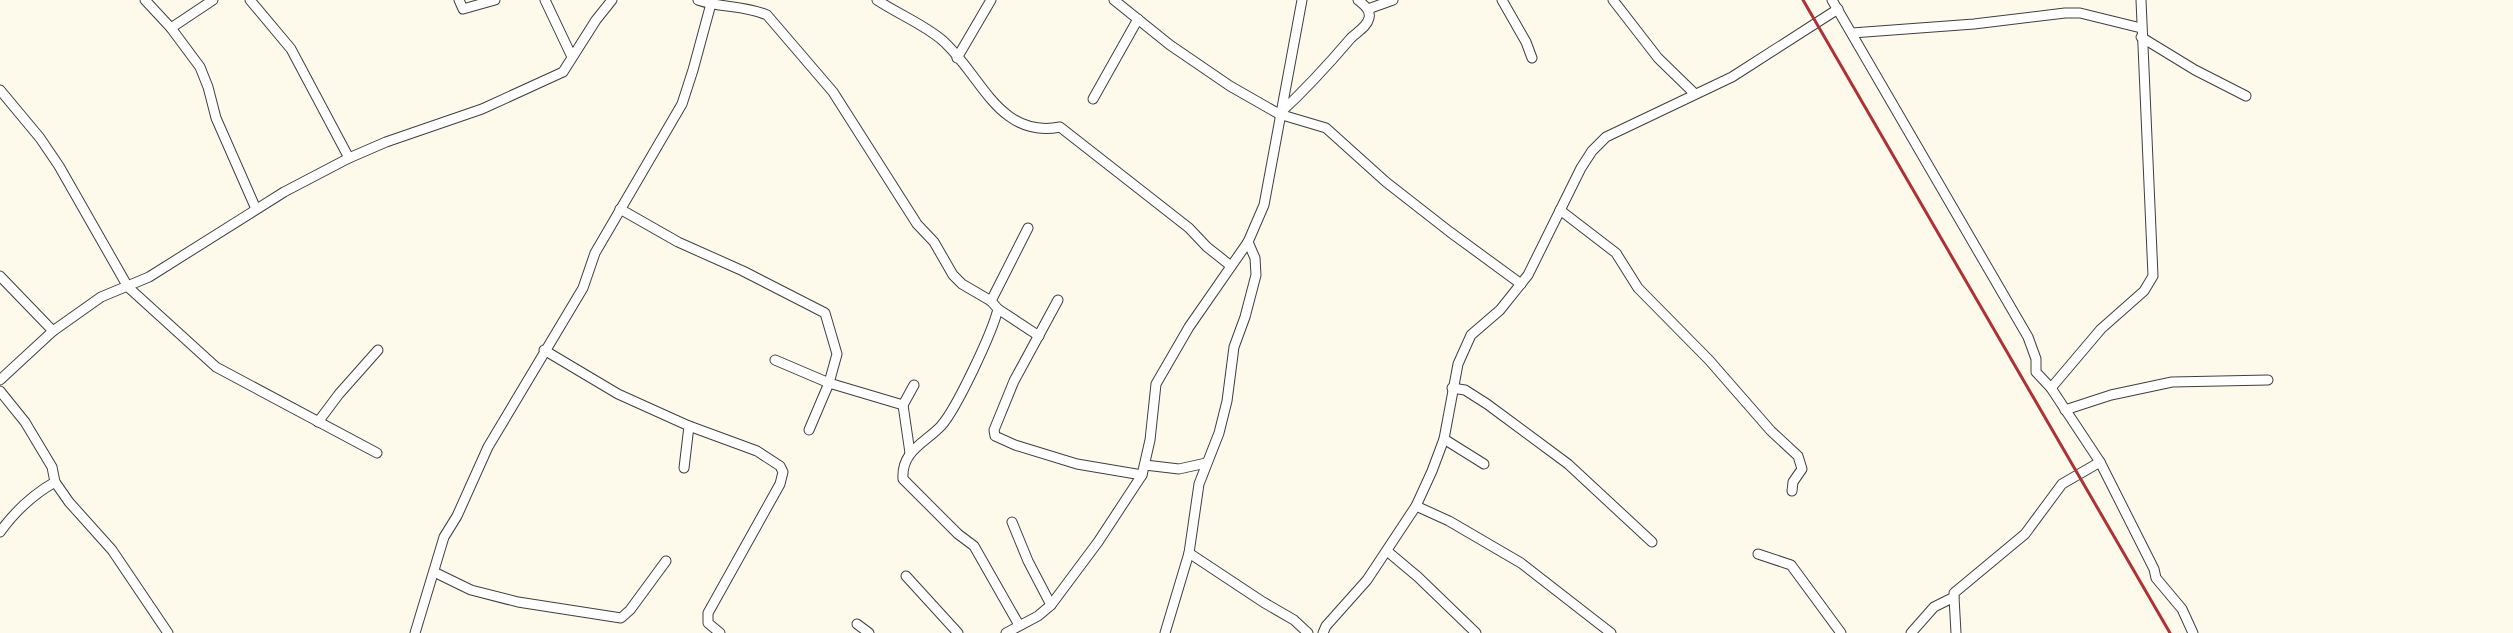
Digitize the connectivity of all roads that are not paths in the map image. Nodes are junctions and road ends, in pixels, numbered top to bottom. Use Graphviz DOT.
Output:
graph roads {
  1 [pos="145,0"];
  2 [pos="213,0"];
  3 [pos="250,0"];
  4 [pos="459,0"];
  5 [pos="496,0"];
  6 [pos="545,0"];
  7 [pos="612,0"];
  8 [pos="698,0"];
  9 [pos="877,0"];
  10 [pos="991,0"];
  11 [pos="1114,0"];
  12 [pos="1302,0"];
  13 [pos="1358,0"];
  14 [pos="1393,0"];
  15 [pos="1502,0"];
  16 [pos="1613,0"];
  17 [pos="1832,0"];
  18 [pos="2141,0"];
  19 [pos="712,2"];
  20 [pos="1368,9"];
  21 [pos="1838,9"];
  22 [pos="1138,19"];
  23 [pos="171,28"];
  24 [pos="2141,32"];
  25 [pos="1852,33"];
  26 [pos="572,57"];
  27 [pos="957,58"];
  28 [pos="1532,58"];
  29 [pos="0,90"];
  30 [pos="1695,94"];
  31 [pos="2246,96"];
  32 [pos="1093,99"];
  33 [pos="1279,114"];
  34 [pos="349,158"];
  35 [pos="256,209"];
  36 [pos="620,209"];
  37 [pos="1560,210"];
  38 [pos="1028,228"];
  39 [pos="1248,242"];
  40 [pos="1231,266"];
  41 [pos="0,276"];
  42 [pos="1521,284"];
  43 [pos="128,287"];
  44 [pos="1058,300"];
  45 [pos="991,301"];
  46 [pos="998,308"];
  47 [pos="53,331"];
  48 [pos="1039,336"];
  49 [pos="378,350"];
  50 [pos="544,350"];
  51 [pos="775,360"];
  52 [pos="0,380"];
  53 [pos="2268,380"];
  54 [pos="829,383"];
  55 [pos="914,385"];
  56 [pos="1452,388"];
  57 [pos="2051,388"];
  58 [pos="0,391"];
  59 [pos="903,405"];
  60 [pos="2066,410"];
  61 [pos="318,422"];
  62 [pos="689,426"];
  63 [pos="809,430"];
  64 [pos="1444,439"];
  65 [pos="377,453"];
  66 [pos="910,453"];
  67 [pos="2100,462"];
  68 [pos="1206,463"];
  69 [pos="1145,464"];
  70 [pos="1484,464"];
  71 [pos="684,468"];
  72 [pos="1142,475"];
  73 [pos="55,482"];
  74 [pos="1792,491"];
  75 [pos="1416,506"];
  76 [pos="1012,522"];
  77 [pos="0,532"];
  78 [pos="1652,542"];
  79 [pos="1387,551"];
  80 [pos="1189,553"];
  81 [pos="1758,554"];
  82 [pos="666,561"];
  83 [pos="434,572"];
  84 [pos="906,576"];
  85 [pos="1954,597"];
  86 [pos="1051,605"];
  87 [pos="857,624"];
  88 [pos="1019,626"];
  89 [pos="168,633"];
  90 [pos="415,633"];
  91 [pos="720,633"];
  92 [pos="869,633"];
  93 [pos="958,633"];
  94 [pos="1006,633"];
  95 [pos="1165,633"];
  96 [pos="1308,633"];
  97 [pos="1323,633"];
  98 [pos="1476,633"];
  99 [pos="1611,633"];
  100 [pos="1841,633"];
  101 [pos="1911,633"];
  102 [pos="1956,633"];
  103 [pos="2193,633"];
  1 -- 23 [label="street"];
  2 -- 23 [label="street"];
  3 -- 34 [label="street"];
  4 -- 5 [label="street"];
  6 -- 26 [label="street"];
  7 -- 26 [label="street"];
  8 -- 19 [label="street"];
  9 -- 27 [label="street"];
  10 -- 27 [label="street"];
  11 -- 22 [label="street"];
  12 -- 33 [label="street"];
  13 -- 20 [label="street"];
  14 -- 20 [label="street"];
  15 -- 28 [label="street"];
  16 -- 30 [label="street"];
  17 -- 21 [label="street"];
  18 -- 24 [label="street"];
  19 -- 36 [label="street"];
  19 -- 45 [label="street"];
  20 -- 33 [label="street"];
  21 -- 25 [label="street"];
  21 -- 30 [label="street"];
  22 -- 32 [label="street"];
  22 -- 33 [label="street"];
  23 -- 35 [label="street"];
  24 -- 25 [label="street"];
  24 -- 31 [label="street"];
  24 -- 57 [label="street"];
  25 -- 57 [label="street"];
  26 -- 34 [label="street"];
  27 -- 40 [label="street"];
  29 -- 43 [label="street"];
  30 -- 37 [label="street"];
  33 -- 39 [label="street"];
  33 -- 42 [label="street"];
  34 -- 35 [label="street"];
  35 -- 43 [label="street"];
  36 -- 50 [label="street"];
  36 -- 54 [label="street"];
  37 -- 42 [label="street"];
  37 -- 74 [label="street"];
  38 -- 45 [label="street"];
  39 -- 40 [label="street"];
  39 -- 68 [label="street"];
  40 -- 69 [label="street"];
  41 -- 47 [label="street"];
  42 -- 56 [label="street"];
  43 -- 47 [label="street"];
  43 -- 61 [label="street"];
  44 -- 48 [label="street"];
  45 -- 46 [label="street"];
  46 -- 48 [label="street"];
  46 -- 66 [label="street"];
  47 -- 52 [label="street"];
  48 -- 72 [label="street"];
  49 -- 61 [label="street"];
  50 -- 62 [label="street"];
  50 -- 83 [label="street"];
  51 -- 54 [label="street"];
  53 -- 60 [label="street"];
  54 -- 59 [label="street"];
  54 -- 63 [label="street"];
  55 -- 59 [label="street"];
  56 -- 64 [label="street"];
  56 -- 78 [label="street"];
  57 -- 60 [label="street"];
  58 -- 73 [label="street"];
  59 -- 66 [label="street"];
  60 -- 67 [label="street"];
  61 -- 65 [label="street"];
  62 -- 71 [label="street"];
  62 -- 91 [label="street"];
  64 -- 70 [label="street"];
  64 -- 75 [label="street"];
  66 -- 88 [label="street"];
  67 -- 85 [label="street"];
  67 -- 103 [label="street"];
  68 -- 69 [label="street"];
  68 -- 80 [label="street"];
  69 -- 72 [label="street"];
  72 -- 86 [label="street"];
  73 -- 77 [label="street"];
  73 -- 89 [label="street"];
  75 -- 79 [label="street"];
  75 -- 99 [label="street"];
  76 -- 86 [label="street"];
  79 -- 97 [label="street"];
  79 -- 98 [label="street"];
  80 -- 95 [label="street"];
  80 -- 96 [label="street"];
  81 -- 100 [label="street"];
  82 -- 83 [label="street"];
  83 -- 90 [label="street"];
  84 -- 93 [label="street"];
  85 -- 101 [label="street"];
  85 -- 102 [label="street"];
  86 -- 88 [label="street"];
  87 -- 92 [label="street"];
  88 -- 94 [label="street"];
}
